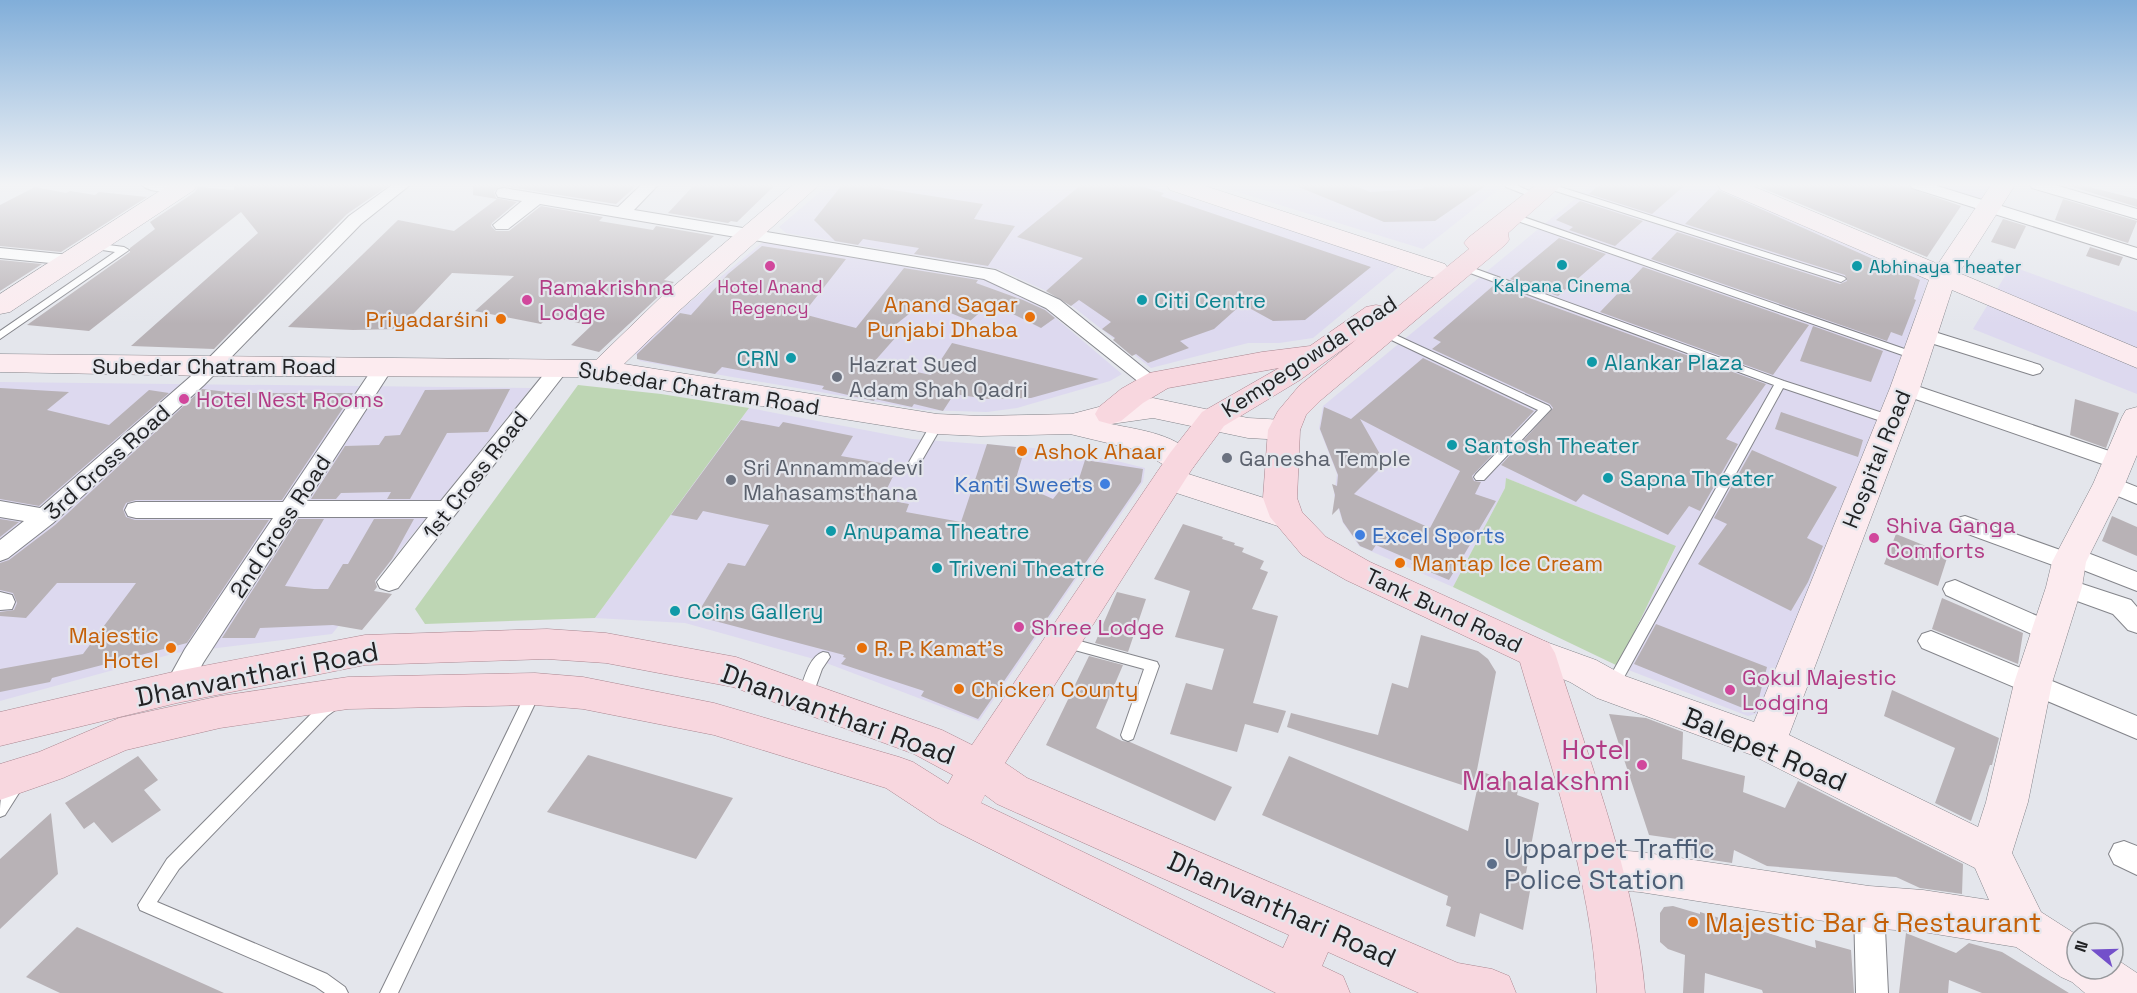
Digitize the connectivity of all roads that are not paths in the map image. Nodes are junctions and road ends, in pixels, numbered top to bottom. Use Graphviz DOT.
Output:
graph roads {
  1 [pos="115,231"];
  2 [pos="344,231"];
  3 [pos="739,231"];
  4 [pos="1329,231"];
  5 [pos="1501,231"];
  6 [pos="1529,231"];
  7 [pos="1684,231"];
  8 [pos="1847,231"];
  9 [pos="1858,231"];
  10 [pos="1972,231"];
  11 [pos="2065,231"];
  12 [pos="750,233"];
  13 [pos="93,246"];
  14 [pos="0,253"];
  15 [pos="2137,254"];
  16 [pos="70,260"];
  17 [pos="1451,269"];
  18 [pos="1947,271"];
  19 [pos="1841,279"];
  20 [pos="0,306"];
  21 [pos="1385,333"];
  22 [pos="0,336"];
  23 [pos="1920,345"];
  24 [pos="2137,348"];
  25 [pos="1319,354"];
  26 [pos="2137,359"];
  27 [pos="0,363"];
  28 [pos="384,366"];
  29 [pos="560,367"];
  30 [pos="210,368"];
  31 [pos="2032,369"];
  32 [pos="603,370"];
  33 [pos="1780,382"];
  34 [pos="1152,383"];
  35 [pos="1905,388"];
  36 [pos="1110,414"];
  37 [pos="2137,417"];
  38 [pos="1213,419"];
  39 [pos="1891,420"];
  40 [pos="936,424"];
  41 [pos="1072,424"];
  42 [pos="1284,430"];
  43 [pos="915,462"];
  44 [pos="1175,470"];
  45 [pos="1480,477"];
  46 [pos="2121,481"];
  47 [pos="0,509"];
  48 [pos="291,509"];
  49 [pos="449,509"];
  50 [pos="136,510"];
  51 [pos="45,517"];
  52 [pos="1287,517"];
  53 [pos="1965,524"];
  54 [pos="0,552"];
  55 [pos="2069,568"];
  56 [pos="389,582"];
  57 [pos="2137,582"];
  58 [pos="1955,590"];
  59 [pos="2137,623"];
  60 [pos="2049,632"];
  61 [pos="1931,641"];
  62 [pos="1064,642"];
  63 [pos="1536,653"];
  64 [pos="823,657"];
  65 [pos="2033,683"];
  66 [pos="177,687"];
  67 [pos="1611,687"];
  68 [pos="534,689"];
  69 [pos="348,693"];
  70 [pos="805,697"];
  71 [pos="2137,728"];
  72 [pos="1128,735"];
  73 [pos="1766,743"];
  74 [pos="7,753"];
  75 [pos="981,769"];
  76 [pos="0,810"];
  77 [pos="954,810"];
  78 [pos="1990,854"];
  79 [pos="1602,869"];
  80 [pos="1869,907"];
  81 [pos="1317,926"];
  82 [pos="2025,927"];
  83 [pos="2065,955"];
  84 [pos="1310,984"];
  85 [pos="339,993"];
  86 [pos="389,993"];
  87 [pos="1492,993"];
  88 [pos="1621,993"];
  89 [pos="1872,993"];
  1 -- 13 [label="street"];
  2 -- 30 [label="street, 3rd Cross Road"];
  3 -- 12 [label="street"];
  4 -- 17 [label="street"];
  5 -- 17 [label="main road, Kempegowda Road"];
  6 -- 23 [label="lane"];
  7 -- 19 [label="lane"];
  8 -- 18 [label="street"];
  9 -- 18 [label="street"];
  10 -- 18 [label="street, Hospital Road"];
  11 -- 15 [label="street"];
  12 -- 32 [label="street"];
  12 -- 34 [label="street"];
  13 -- 16 [label="street"];
  13 -- 22 [label="lane"];
  14 -- 16 [label="street"];
  16 -- 20 [label="street"];
  17 -- 21 [label="main road, Kempegowda Road"];
  17 -- 25 [label="main road, Kempegowda Road"];
  17 -- 33 [label="lane"];
  18 -- 23 [label="street, Hospital Road"];
  18 -- 24 [label="street"];
  18 -- 26 [label="street"];
  21 -- 42 [label="main road, Kempegowda Road"];
  21 -- 45 [label="lane"];
  23 -- 31 [label="street"];
  23 -- 35 [label="street, Hospital Road"];
  25 -- 34 [label="main road"];
  25 -- 38 [label="main road, Kempegowda Road"];
  27 -- 30 [label="street, Subedar Chatram Road"];
  28 -- 29 [label="street, Subedar Chatram Road"];
  28 -- 30 [label="street, Subedar Chatram Road"];
  28 -- 48 [label="street, 2nd Cross Road"];
  29 -- 32 [label="street, Subedar Chatram Road"];
  29 -- 49 [label="street, 1st Cross Road"];
  30 -- 51 [label="street, 3rd Cross Road"];
  32 -- 40 [label="street, Subedar Chatram Road"];
  33 -- 39 [label="lane"];
  33 -- 67 [label="lane"];
  34 -- 36 [label="main road"];
  35 -- 39 [label="street, Hospital Road"];
  35 -- 46 [label="street"];
  36 -- 38 [label="street, Subedar Chatram Road"];
  36 -- 41 [label="street, Subedar Chatram Road"];
  37 -- 46 [label="street"];
  38 -- 42 [label="street, Subedar Chatram Road"];
  38 -- 44 [label="main road, Kempegowda Road"];
  39 -- 73 [label="street, Hospital Road"];
  40 -- 41 [label="street, Subedar Chatram Road"];
  40 -- 43 [label="lane"];
  41 -- 44 [label="street"];
  42 -- 52 [label="main road"];
  44 -- 52 [label="street"];
  44 -- 62 [label="main road, Kempegowda Road"];
  46 -- 55 [label="street"];
  47 -- 51 [label="street"];
  48 -- 49 [label="street"];
  48 -- 50 [label="street"];
  48 -- 66 [label="street, 2nd Cross Road"];
  49 -- 56 [label="street, 1st Cross Road"];
  51 -- 54 [label="street, 3rd Cross Road"];
  52 -- 63 [label="main road, Tank Bund Road"];
  53 -- 55 [label="street"];
  55 -- 57 [label="street"];
  55 -- 59 [label="street"];
  55 -- 60 [label="street"];
  58 -- 60 [label="street"];
  60 -- 65 [label="street"];
  61 -- 65 [label="street"];
  62 -- 72 [label="lane"];
  62 -- 75 [label="main road, Kempegowda Road"];
  63 -- 67 [label="street, Balepet Road"];
  63 -- 79 [label="main road, Tank Bund Road"];
  64 -- 70 [label="lane"];
  65 -- 71 [label="street"];
  65 -- 78 [label="street"];
  66 -- 70 [label="main road, Dhanvanthari Road"];
  66 -- 74 [label="main road, Dhanvanthari Road"];
  67 -- 73 [label="street, Balepet Road"];
  68 -- 69 [label="main road, Dhanvanthari Road"];
  68 -- 77 [label="main road, Dhanvanthari Road"];
  68 -- 86 [label="lane"];
  69 -- 74 [label="main road, Dhanvanthari Road"];
  69 -- 85 [label="lane"];
  70 -- 75 [label="main road, Dhanvanthari Road"];
  73 -- 78 [label="street, Balepet Road"];
  74 -- 76 [label="lane"];
  75 -- 77 [label="main road, Kempegowda Road"];
  75 -- 81 [label="main road, Dhanvanthari Road"];
  77 -- 84 [label="main road, Dhanvanthari Road"];
  78 -- 82 [label="street"];
  79 -- 80 [label="street"];
  79 -- 88 [label="main road, Tank Bund Road"];
  80 -- 82 [label="street"];
  80 -- 89 [label="street"];
  81 -- 84 [label="main road"];
  81 -- 87 [label="main road, Dhanvanthari Road"];
  82 -- 83 [label="street"];
}
